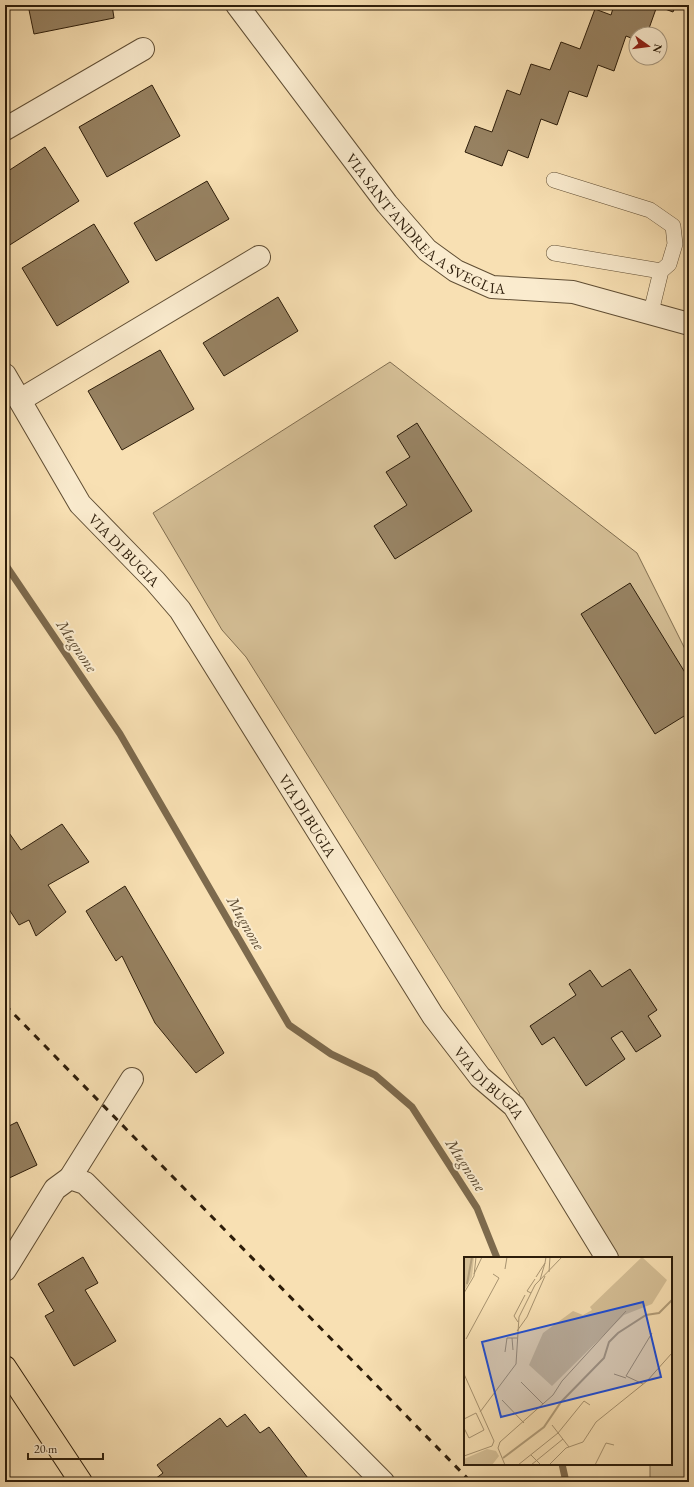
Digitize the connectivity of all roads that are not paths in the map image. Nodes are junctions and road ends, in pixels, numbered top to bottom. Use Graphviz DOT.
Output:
graph roads {
  1 [pos="237,5"];
  2 [pos="143,49"];
  3 [pos="5,129"];
  4 [pos="554,180"];
  5 [pos="554,253"];
  6 [pos="259,257"];
  7 [pos="661,271"];
  8 [pos="651,312"];
  9 [pos="689,324"];
  10 [pos="5,375"];
  11 [pos="20,400"];
  12 [pos="132,1079"];
  13 [pos="70,1178"];
  14 [pos="606,1257"];
  15 [pos="5,1270"];
  16 [pos="5,1367"];
  17 [pos="81,1482"];
  18 [pos="383,1482"];
  1 -- 8 [label="street, VIA SANT'ANDREA A SVEGLIA"];
  2 -- 3 [label="street"];
  4 -- 7 [label="lane"];
  5 -- 7 [label="lane"];
  6 -- 11 [label="street"];
  7 -- 8 [label="lane"];
  8 -- 9 [label="street, VIA SANT'ANDREA A SVEGLIA"];
  10 -- 11 [label="street, VIA DI BUGIA"];
  11 -- 14 [label="street, VIA DI BUGIA"];
  12 -- 13 [label="street"];
  13 -- 15 [label="street"];
  13 -- 18 [label="street"];
  16 -- 17 [label="main road"];
}
